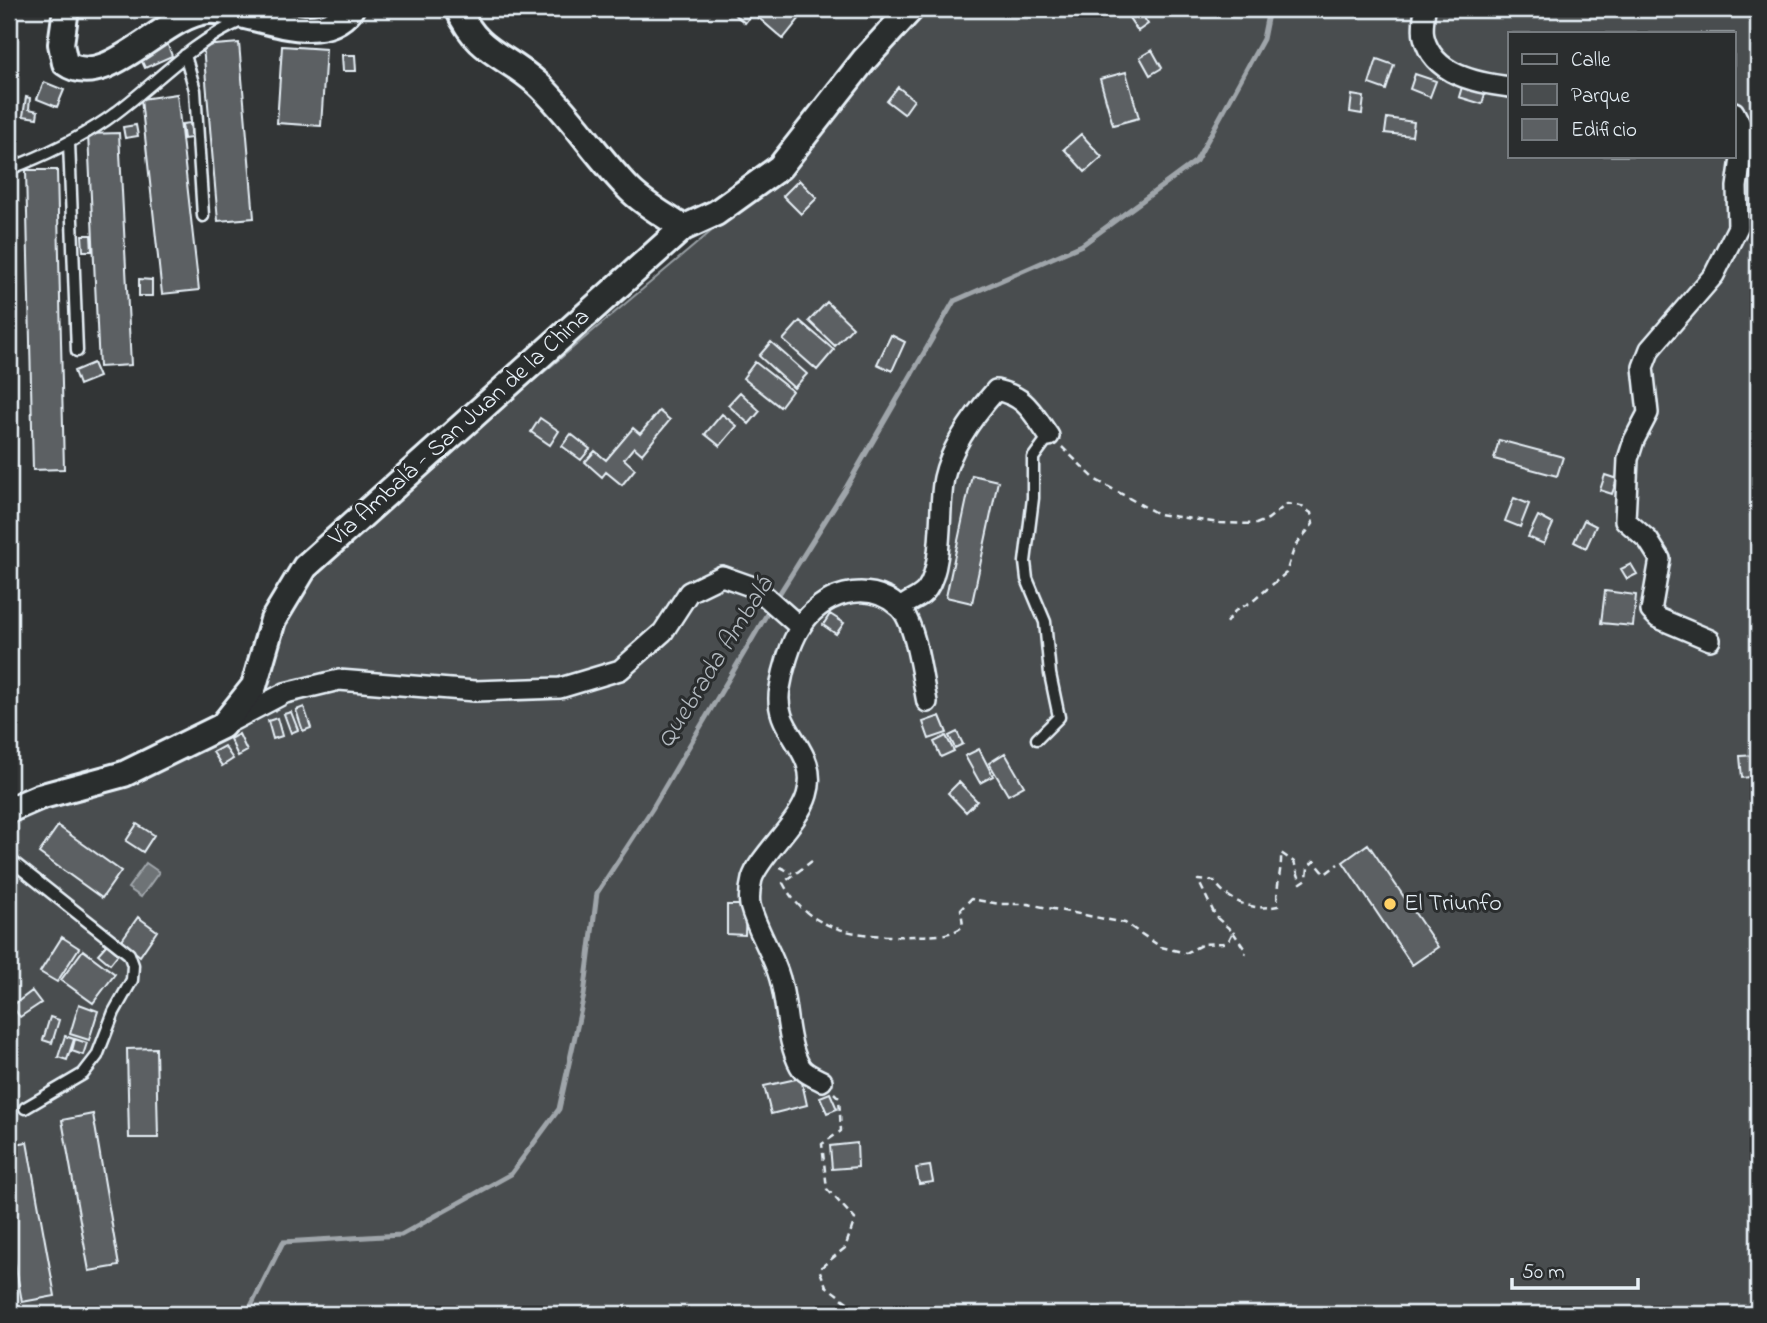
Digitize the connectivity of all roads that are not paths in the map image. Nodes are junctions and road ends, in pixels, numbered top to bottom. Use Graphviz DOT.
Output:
graph roads {
  1 [pos="66,9"];
  2 [pos="351,9"];
  3 [pos="458,9"];
  4 [pos="911,9"];
  5 [pos="1425,9"];
  6 [pos="251,17"];
  7 [pos="185,55"];
  8 [pos="1508,87"];
  9 [pos="1736,116"];
  10 [pos="69,142"];
  11 [pos="9,169"];
  12 [pos="203,216"];
  13 [pos="682,228"];
  14 [pos="77,351"];
  15 [pos="1049,436"];
  16 [pos="901,608"];
  17 [pos="800,627"];
  18 [pos="1710,640"];
  19 [pos="927,702"];
  20 [pos="222,726"];
  21 [pos="1037,739"];
  22 [pos="9,810"];
  23 [pos="9,859"];
  24 [pos="821,1081"];
  25 [pos="25,1108"];
  1 -- 6 [label="street"];
  2 -- 6 [label="street"];
  3 -- 13 [label="street"];
  4 -- 13 [label="street, Vía Ambalá - San Juan de la China"];
  5 -- 8 [label="street"];
  6 -- 7 [label="lane"];
  7 -- 10 [label="lane"];
  7 -- 12 [label="lane"];
  9 -- 18 [label="street"];
  10 -- 11 [label="lane"];
  10 -- 14 [label="lane"];
  13 -- 20 [label="street, Vía Ambalá - San Juan de la China"];
  15 -- 16 [label="street"];
  15 -- 21 [label="lane"];
  16 -- 17 [label="street"];
  16 -- 19 [label="street"];
  17 -- 20 [label="street"];
  17 -- 24 [label="street"];
  20 -- 22 [label="street, Vía Ambalá - San Juan de la China"];
  23 -- 25 [label="lane"];
}
